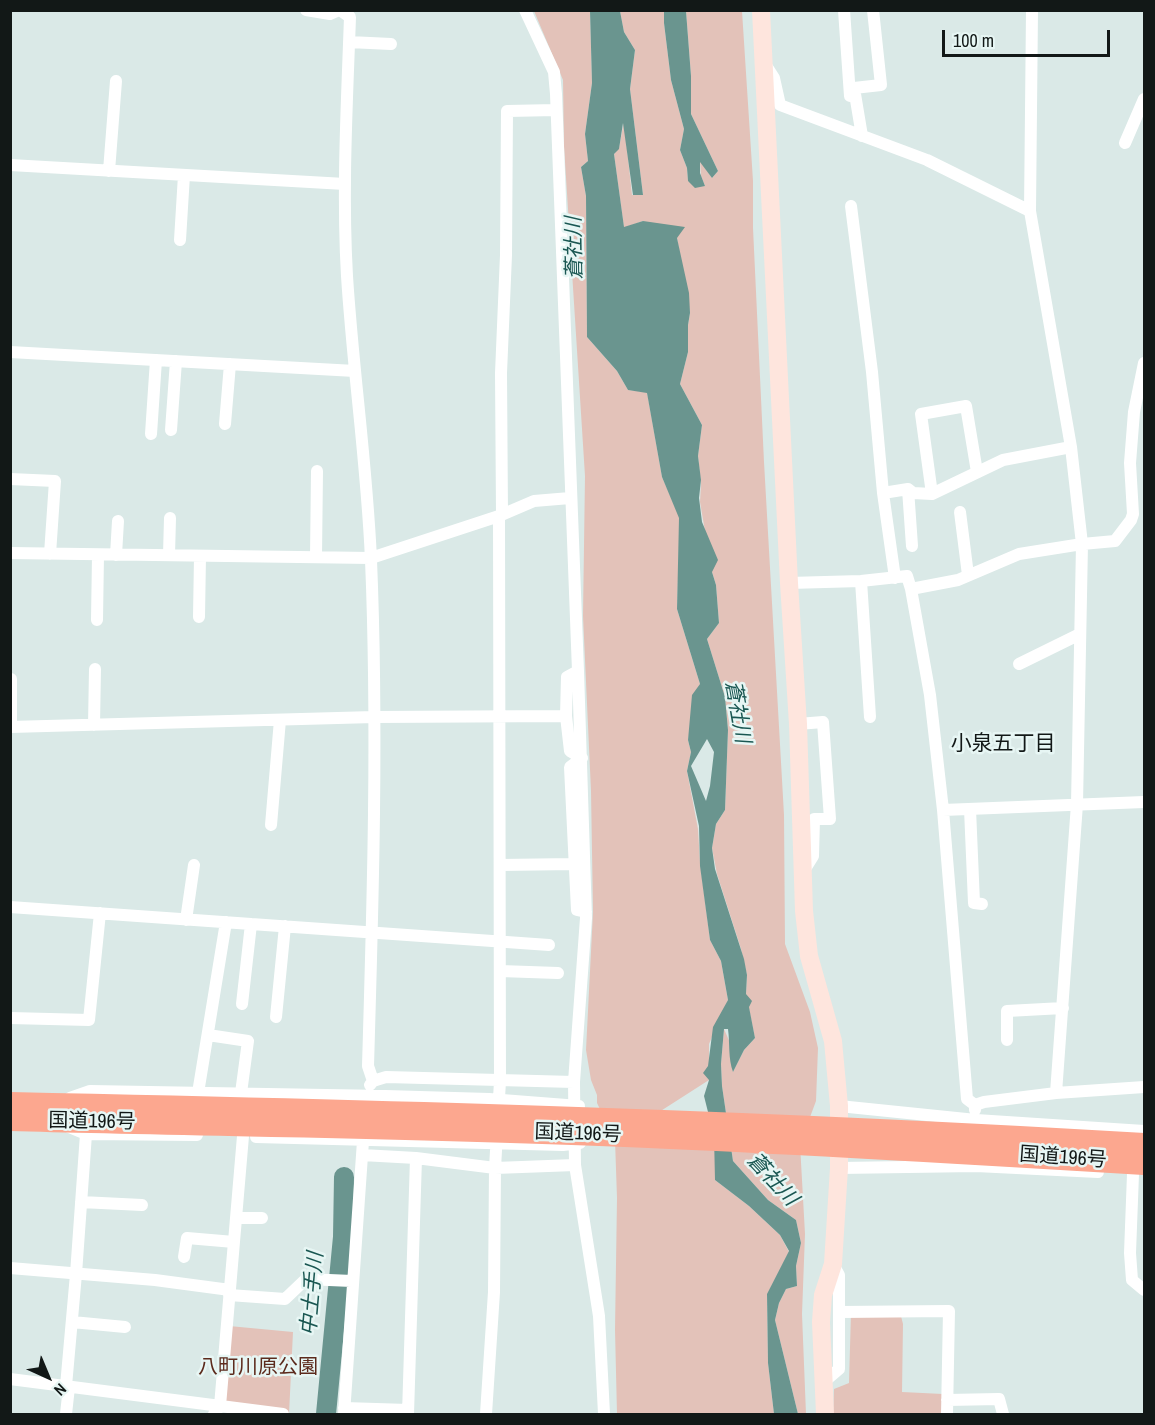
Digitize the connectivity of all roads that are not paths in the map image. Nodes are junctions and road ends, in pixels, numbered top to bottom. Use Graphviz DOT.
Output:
graph roads {
  1 [pos="306,10"];
  2 [pos="339,10"];
  3 [pos="525,10"];
  4 [pos="761,10"];
  5 [pos="844,10"];
  6 [pos="873,10"];
  7 [pos="1032,10"];
  8 [pos="349,42"];
  9 [pos="391,44"];
  10 [pos="763,60"];
  11 [pos="116,81"];
  12 [pos="1144,99"];
  13 [pos="556,110"];
  14 [pos="857,135"];
  15 [pos="1125,143"];
  16 [pos="10,165"];
  17 [pos="109,171"];
  18 [pos="184,175"];
  19 [pos="345,184"];
  20 [pos="851,206"];
  21 [pos="1030,210"];
  22 [pos="180,240"];
  23 [pos="10,351"];
  24 [pos="156,360"];
  25 [pos="176,361"];
  26 [pos="1144,363"];
  27 [pos="230,364"];
  28 [pos="355,371"];
  29 [pos="225,424"];
  30 [pos="171,430"];
  31 [pos="151,434"];
  32 [pos="1071,447"];
  33 [pos="317,471"];
  34 [pos="977,472"];
  35 [pos="10,479"];
  36 [pos="908,489"];
  37 [pos="883,493"];
  38 [pos="932,494"];
  39 [pos="570,498"];
  40 [pos="960,512"];
  41 [pos="1139,512"];
  42 [pos="500,516"];
  43 [pos="170,519"];
  44 [pos="118,521"];
  45 [pos="1082,544"];
  46 [pos="912,546"];
  47 [pos="10,554"];
  48 [pos="50,554"];
  49 [pos="98,555"];
  50 [pos="116,555"];
  51 [pos="169,555"];
  52 [pos="200,556"];
  53 [pos="316,557"];
  54 [pos="371,558"];
  55 [pos="968,575"];
  56 [pos="895,578"];
  57 [pos="861,581"];
  58 [pos="789,583"];
  59 [pos="911,589"];
  60 [pos="199,617"];
  61 [pos="97,620"];
  62 [pos="1080,634"];
  63 [pos="1018,664"];
  64 [pos="95,669"];
  65 [pos="578,670"];
  66 [pos="11,679"];
  67 [pos="500,716"];
  68 [pos="566,716"];
  69 [pos="374,717"];
  70 [pos="870,717"];
  71 [pos="280,720"];
  72 [pos="94,724"];
  73 [pos="798,724"];
  74 [pos="11,726"];
  75 [pos="582,758"];
  76 [pos="1144,801"];
  77 [pos="1077,804"];
  78 [pos="970,808"];
  79 [pos="943,810"];
  80 [pos="271,825"];
  81 [pos="574,864"];
  82 [pos="194,865"];
  83 [pos="500,865"];
  84 [pos="803,873"];
  85 [pos="982,904"];
  86 [pos="10,907"];
  87 [pos="586,912"];
  88 [pos="100,914"];
  89 [pos="186,920"];
  90 [pos="226,922"];
  91 [pos="251,924"];
  92 [pos="285,926"];
  93 [pos="372,932"];
  94 [pos="500,941"];
  95 [pos="549,945"];
  96 [pos="500,971"];
  97 [pos="558,973"];
  98 [pos="242,1004"];
  99 [pos="1063,1008"];
  100 [pos="276,1017"];
  101 [pos="10,1018"];
  102 [pos="208,1035"];
  103 [pos="1007,1040"];
  104 [pos="373,1081"];
  105 [pos="500,1081"];
  106 [pos="574,1082"];
  107 [pos="1144,1087"];
  108 [pos="198,1093"];
  109 [pos="1056,1093"];
  110 [pos="241,1094"];
  111 [pos="10,1103"];
  112 [pos="975,1105"];
  113 [pos="839,1106"];
  114 [pos="54,1113"];
  115 [pos="373,1118"];
  116 [pos="10,1120"];
  117 [pos="976,1120"];
  118 [pos="645,1128"];
  119 [pos="1144,1131"];
  120 [pos="86,1134"];
  121 [pos="243,1136"];
  122 [pos="1144,1144"];
  123 [pos="1074,1150"];
  124 [pos="362,1155"];
  125 [pos="416,1158"];
  126 [pos="575,1165"];
  127 [pos="976,1166"];
  128 [pos="495,1168"];
  129 [pos="839,1168"];
  130 [pos="1141,1171"];
  131 [pos="81,1202"];
  132 [pos="142,1206"];
  133 [pos="236,1218"];
  134 [pos="262,1218"];
  135 [pos="234,1242"];
  136 [pos="184,1257"];
  137 [pos="833,1264"];
  138 [pos="10,1268"];
  139 [pos="76,1274"];
  140 [pos="352,1281"];
  141 [pos="1144,1290"];
  142 [pos="229,1292"];
  143 [pos="840,1312"];
  144 [pos="72,1322"];
  145 [pos="125,1327"];
  146 [pos="10,1379"];
  147 [pos="825,1381"];
  148 [pos="67,1387"];
  149 [pos="947,1400"];
  150 [pos="217,1410"];
  151 [pos="344,1411"];
  152 [pos="408,1412"];
  153 [pos="66,1414"];
  154 [pos="283,1414"];
  155 [pos="486,1414"];
  156 [pos="604,1414"];
  157 [pos="825,1414"];
  158 [pos="947,1414"];
  159 [pos="1003,1414"];
  1 -- 2 [label="street"];
  2 -- 8 [label="street"];
  3 -- 13 [label="street"];
  4 -- 10 [label="street"];
  5 -- 14 [label="street"];
  6 -- 14 [label="street"];
  7 -- 21 [label="street"];
  8 -- 9 [label="street"];
  8 -- 19 [label="street"];
  10 -- 14 [label="street"];
  10 -- 58 [label="street"];
  11 -- 17 [label="street"];
  12 -- 15 [label="street"];
  13 -- 39 [label="street"];
  13 -- 42 [label="street"];
  14 -- 21 [label="street"];
  16 -- 17 [label="street"];
  17 -- 18 [label="street"];
  18 -- 19 [label="street"];
  18 -- 22 [label="street"];
  19 -- 28 [label="street"];
  20 -- 37 [label="street"];
  21 -- 32 [label="street"];
  23 -- 24 [label="street"];
  24 -- 25 [label="street"];
  24 -- 31 [label="street"];
  25 -- 27 [label="street"];
  25 -- 30 [label="street"];
  26 -- 41 [label="street"];
  27 -- 28 [label="street"];
  27 -- 29 [label="street"];
  28 -- 54 [label="street"];
  32 -- 34 [label="street"];
  32 -- 45 [label="street"];
  33 -- 53 [label="street"];
  34 -- 38 [label="street"];
  34 -- 38 [label="street"];
  35 -- 48 [label="street"];
  36 -- 37 [label="street"];
  36 -- 38 [label="street"];
  36 -- 46 [label="street"];
  37 -- 56 [label="street"];
  39 -- 42 [label="street"];
  39 -- 65 [label="street"];
  40 -- 55 [label="street"];
  41 -- 45 [label="street"];
  42 -- 54 [label="street"];
  42 -- 67 [label="street"];
  43 -- 51 [label="street"];
  44 -- 50 [label="street"];
  45 -- 55 [label="street"];
  45 -- 62 [label="street"];
  47 -- 48 [label="street"];
  48 -- 49 [label="street"];
  49 -- 50 [label="street"];
  49 -- 61 [label="street"];
  50 -- 51 [label="street"];
  51 -- 52 [label="street"];
  52 -- 53 [label="street"];
  52 -- 60 [label="street"];
  53 -- 54 [label="street"];
  54 -- 69 [label="street"];
  55 -- 59 [label="street"];
  56 -- 57 [label="street"];
  56 -- 59 [label="street"];
  57 -- 58 [label="street"];
  57 -- 70 [label="street"];
  58 -- 73 [label="street"];
  59 -- 79 [label="street"];
  62 -- 63 [label="street"];
  62 -- 77 [label="street"];
  64 -- 72 [label="street"];
  65 -- 68 [label="street"];
  65 -- 75 [label="street"];
  66 -- 74 [label="street"];
  67 -- 68 [label="street"];
  67 -- 69 [label="street"];
  67 -- 83 [label="street"];
  68 -- 75 [label="street"];
  69 -- 71 [label="street"];
  69 -- 93 [label="street"];
  71 -- 72 [label="street"];
  71 -- 80 [label="street"];
  72 -- 74 [label="street"];
  73 -- 84 [label="street"];
  73 -- 84 [label="street"];
  75 -- 81 [label="street"];
  75 -- 87 [label="street"];
  76 -- 77 [label="street"];
  77 -- 78 [label="street"];
  77 -- 99 [label="street"];
  78 -- 79 [label="street"];
  78 -- 85 [label="street"];
  79 -- 112 [label="street"];
  81 -- 83 [label="street"];
  81 -- 87 [label="street"];
  82 -- 89 [label="street"];
  83 -- 94 [label="street"];
  84 -- 113 [label="street"];
  86 -- 88 [label="street"];
  87 -- 106 [label="street"];
  88 -- 89 [label="street"];
  88 -- 101 [label="street"];
  89 -- 90 [label="street"];
  90 -- 91 [label="street"];
  90 -- 102 [label="street"];
  91 -- 92 [label="street"];
  91 -- 98 [label="street"];
  92 -- 93 [label="street"];
  92 -- 100 [label="street"];
  93 -- 94 [label="street"];
  93 -- 104 [label="street"];
  94 -- 95 [label="street"];
  94 -- 96 [label="street"];
  96 -- 97 [label="street"];
  96 -- 105 [label="street"];
  99 -- 103 [label="street"];
  99 -- 109 [label="street"];
  102 -- 108 [label="street"];
  102 -- 110 [label="street"];
  104 -- 105 [label="street"];
  104 -- 115 [label="street"];
  105 -- 106 [label="street"];
  105 -- 128 [label="street"];
  106 -- 126 [label="street"];
  107 -- 109 [label="street"];
  108 -- 110 [label="street"];
  108 -- 114 [label="street"];
  109 -- 112 [label="street"];
  110 -- 115 [label="street"];
  111 -- 114 [label="highway, 国道196号"];
  112 -- 117 [label="street"];
  113 -- 117 [label="street"];
  113 -- 129 [label="street"];
  114 -- 115 [label="highway, 国道196号"];
  114 -- 116 [label="highway, 国道196号"];
  114 -- 120 [label="street"];
  115 -- 118 [label="highway, 国道196号"];
  115 -- 118 [label="street"];
  115 -- 121 [label="street"];
  115 -- 124 [label="street"];
  117 -- 119 [label="street"];
  117 -- 127 [label="street"];
  118 -- 123 [label="highway, 国道196号"];
  120 -- 121 [label="street"];
  120 -- 131 [label="street"];
  121 -- 133 [label="street"];
  122 -- 123 [label="highway, 国道196号"];
  123 -- 130 [label="highway, 国道196号"];
  124 -- 125 [label="street"];
  124 -- 140 [label="street"];
  125 -- 128 [label="street"];
  125 -- 152 [label="street"];
  126 -- 128 [label="street"];
  126 -- 156 [label="street"];
  127 -- 129 [label="street"];
  127 -- 130 [label="street"];
  128 -- 155 [label="street"];
  129 -- 137 [label="street"];
  130 -- 141 [label="street"];
  131 -- 132 [label="street"];
  131 -- 139 [label="street"];
  133 -- 134 [label="street"];
  133 -- 135 [label="street"];
  135 -- 136 [label="street"];
  135 -- 142 [label="street"];
  137 -- 143 [label="street"];
  137 -- 147 [label="street"];
  138 -- 139 [label="street"];
  139 -- 142 [label="street"];
  139 -- 144 [label="street"];
  140 -- 142 [label="street"];
  140 -- 151 [label="street"];
  142 -- 150 [label="street"];
  143 -- 147 [label="street"];
  143 -- 149 [label="street"];
  144 -- 145 [label="street"];
  144 -- 148 [label="street"];
  146 -- 148 [label="street"];
  147 -- 157 [label="street"];
  148 -- 150 [label="street"];
  148 -- 153 [label="street"];
  149 -- 158 [label="street"];
  149 -- 159 [label="street"];
  150 -- 154 [label="street"];
  151 -- 152 [label="street"];
}
